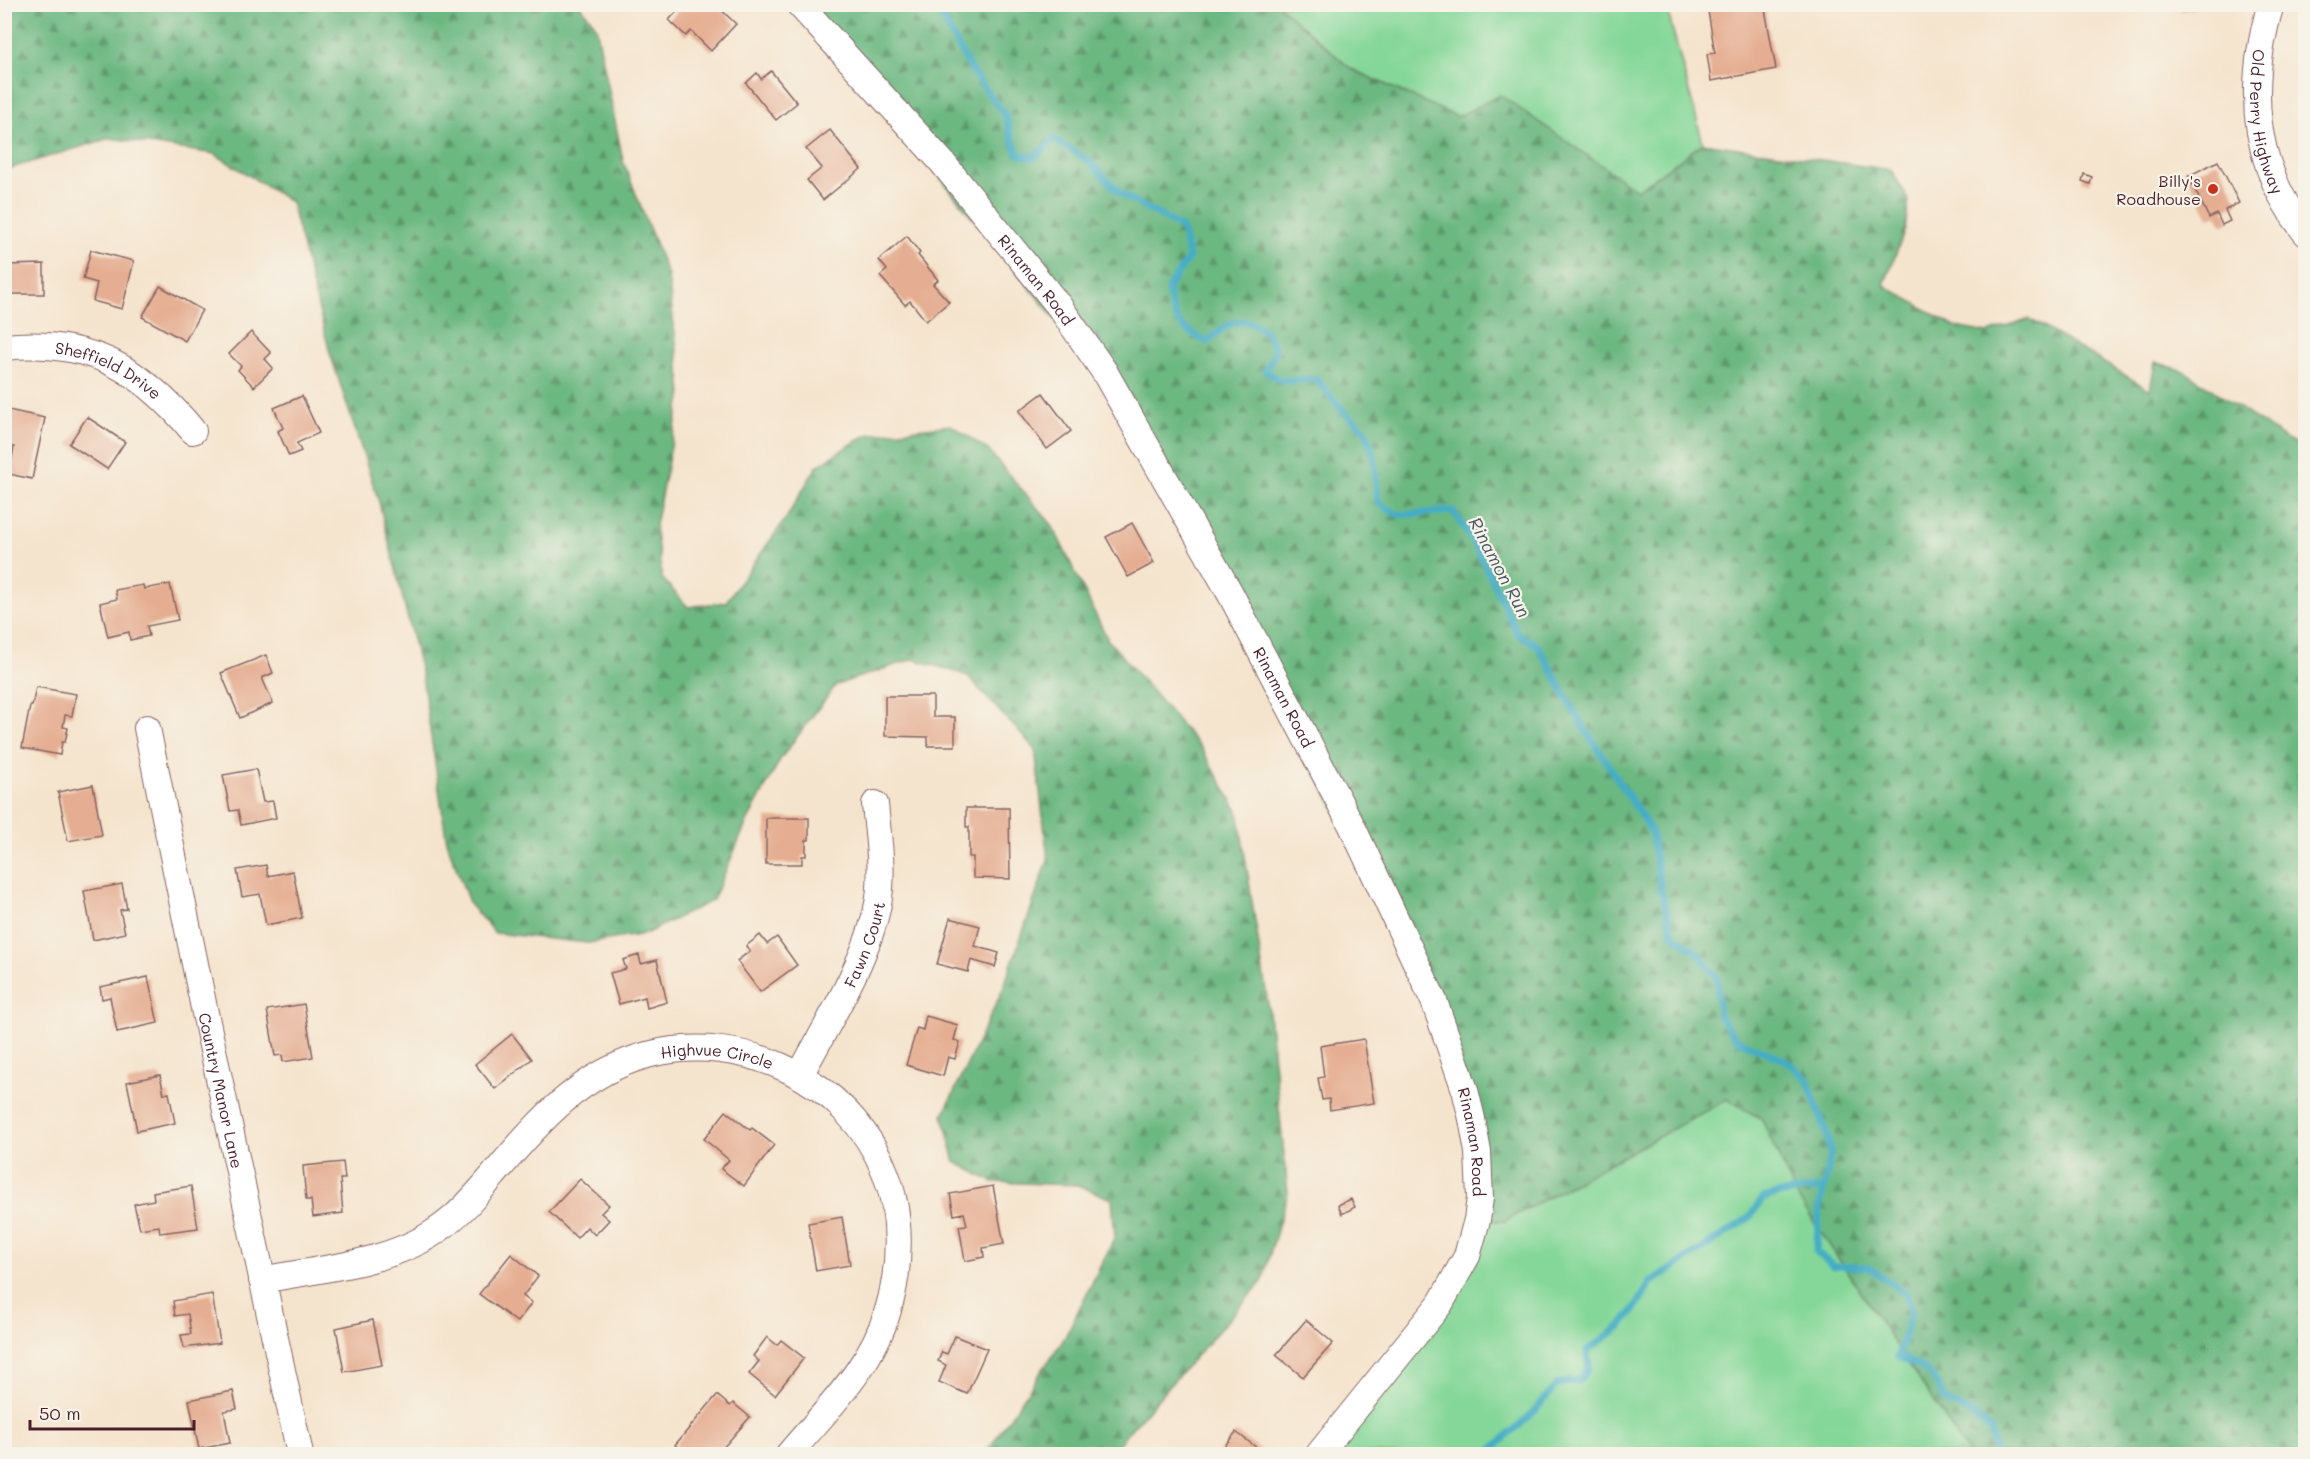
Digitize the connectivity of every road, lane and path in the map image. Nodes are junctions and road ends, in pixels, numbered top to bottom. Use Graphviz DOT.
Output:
graph roads {
  1 [pos="799,4"];
  2 [pos="2271,4"];
  3 [pos="2306,233"];
  4 [pos="4,347"];
  5 [pos="193,431"];
  6 [pos="147,728"];
  7 [pos="874,804"];
  8 [pos="800,1075"];
  9 [pos="262,1280"];
  10 [pos="300,1455"];
  11 [pos="789,1455"];
  12 [pos="1319,1455"];
  1 -- 12 [label="street, Rinaman Road"];
  2 -- 3 [label="street, Old Perry Highway"];
  4 -- 5 [label="street, Sheffield Drive"];
  6 -- 9 [label="street, Country Manor Lane"];
  7 -- 8 [label="street, Fawn Court"];
  8 -- 9 [label="street, Highvue Circle"];
  8 -- 11 [label="street, Highvue Circle"];
  9 -- 10 [label="street, Country Manor Lane"];
}
